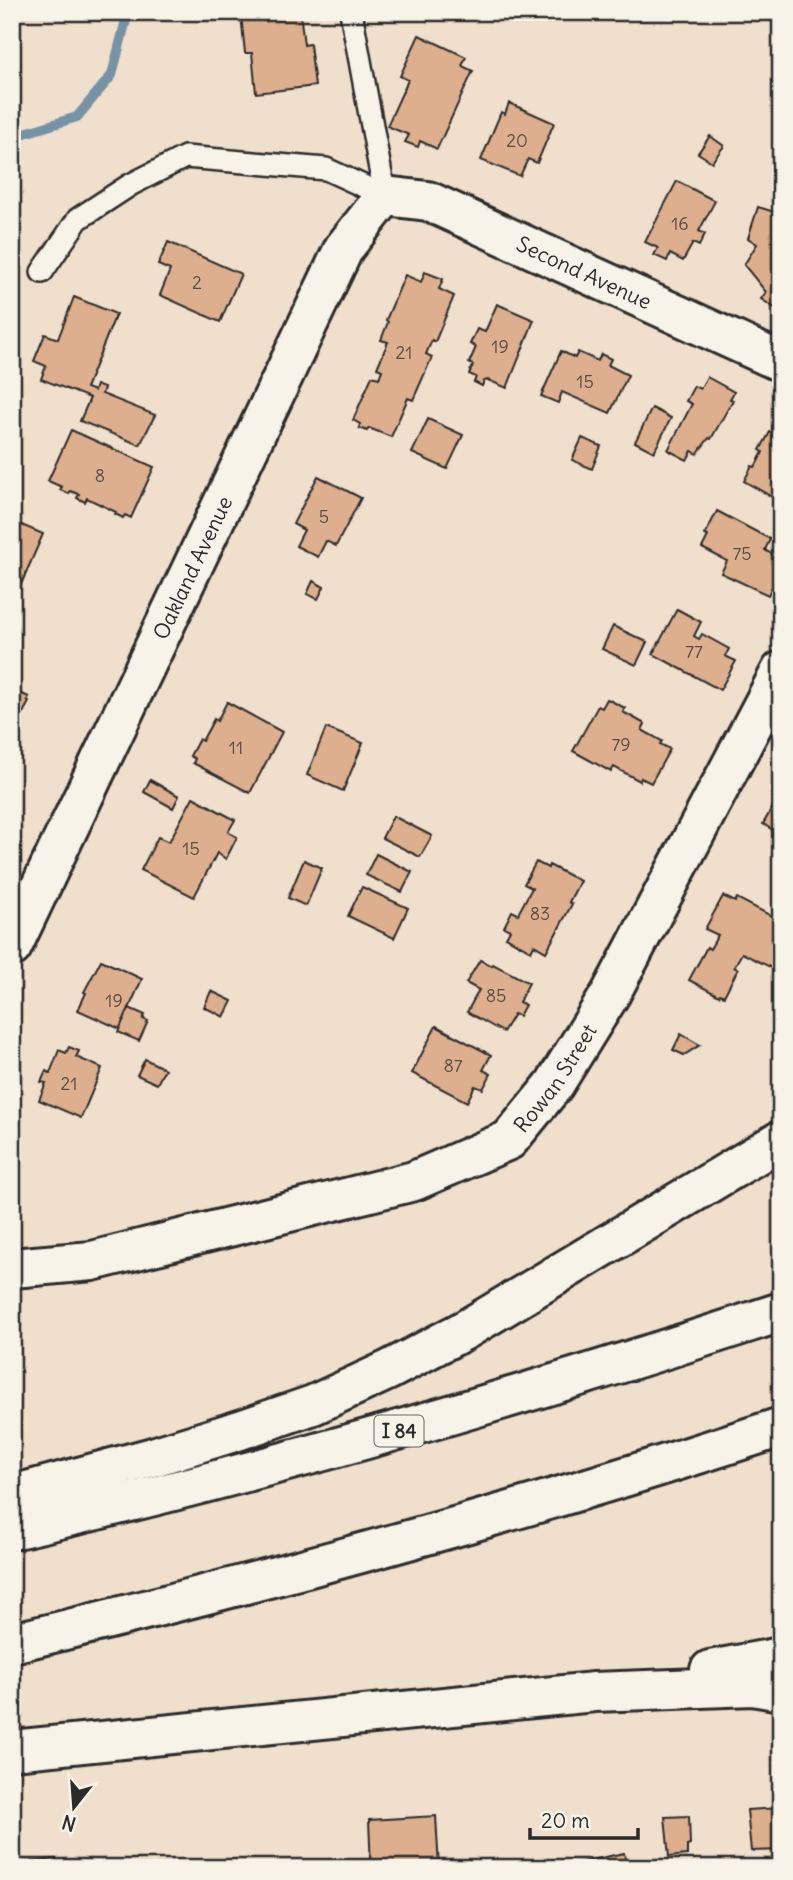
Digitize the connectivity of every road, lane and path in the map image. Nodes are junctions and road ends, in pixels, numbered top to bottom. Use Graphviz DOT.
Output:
graph roads {
  1 [pos="351,12"];
  2 [pos="385,196"];
  3 [pos="42,272"];
  4 [pos="781,362"];
  5 [pos="781,671"];
  6 [pos="12,947"];
  7 [pos="781,1140"];
  8 [pos="12,1268"];
  9 [pos="781,1312"];
  10 [pos="781,1427"];
  11 [pos="12,1495"];
  12 [pos="12,1531"];
  13 [pos="12,1643"];
  14 [pos="781,1657"];
  15 [pos="781,1691"];
  16 [pos="594,1692"];
  17 [pos="12,1751"];
  1 -- 2 [label="lane"];
  2 -- 3 [label="lane"];
  2 -- 4 [label="main road, Second Avenue"];
  2 -- 6 [label="main road, Oakland Avenue"];
  5 -- 8 [label="main road, Rowan Street"];
  7 -- 11 [label="main road"];
  9 -- 12 [label="main road, I 84"];
  10 -- 13 [label="main road"];
  14 -- 16 [label="main road"];
  15 -- 16 [label="main road"];
  16 -- 17 [label="main road"];
}
